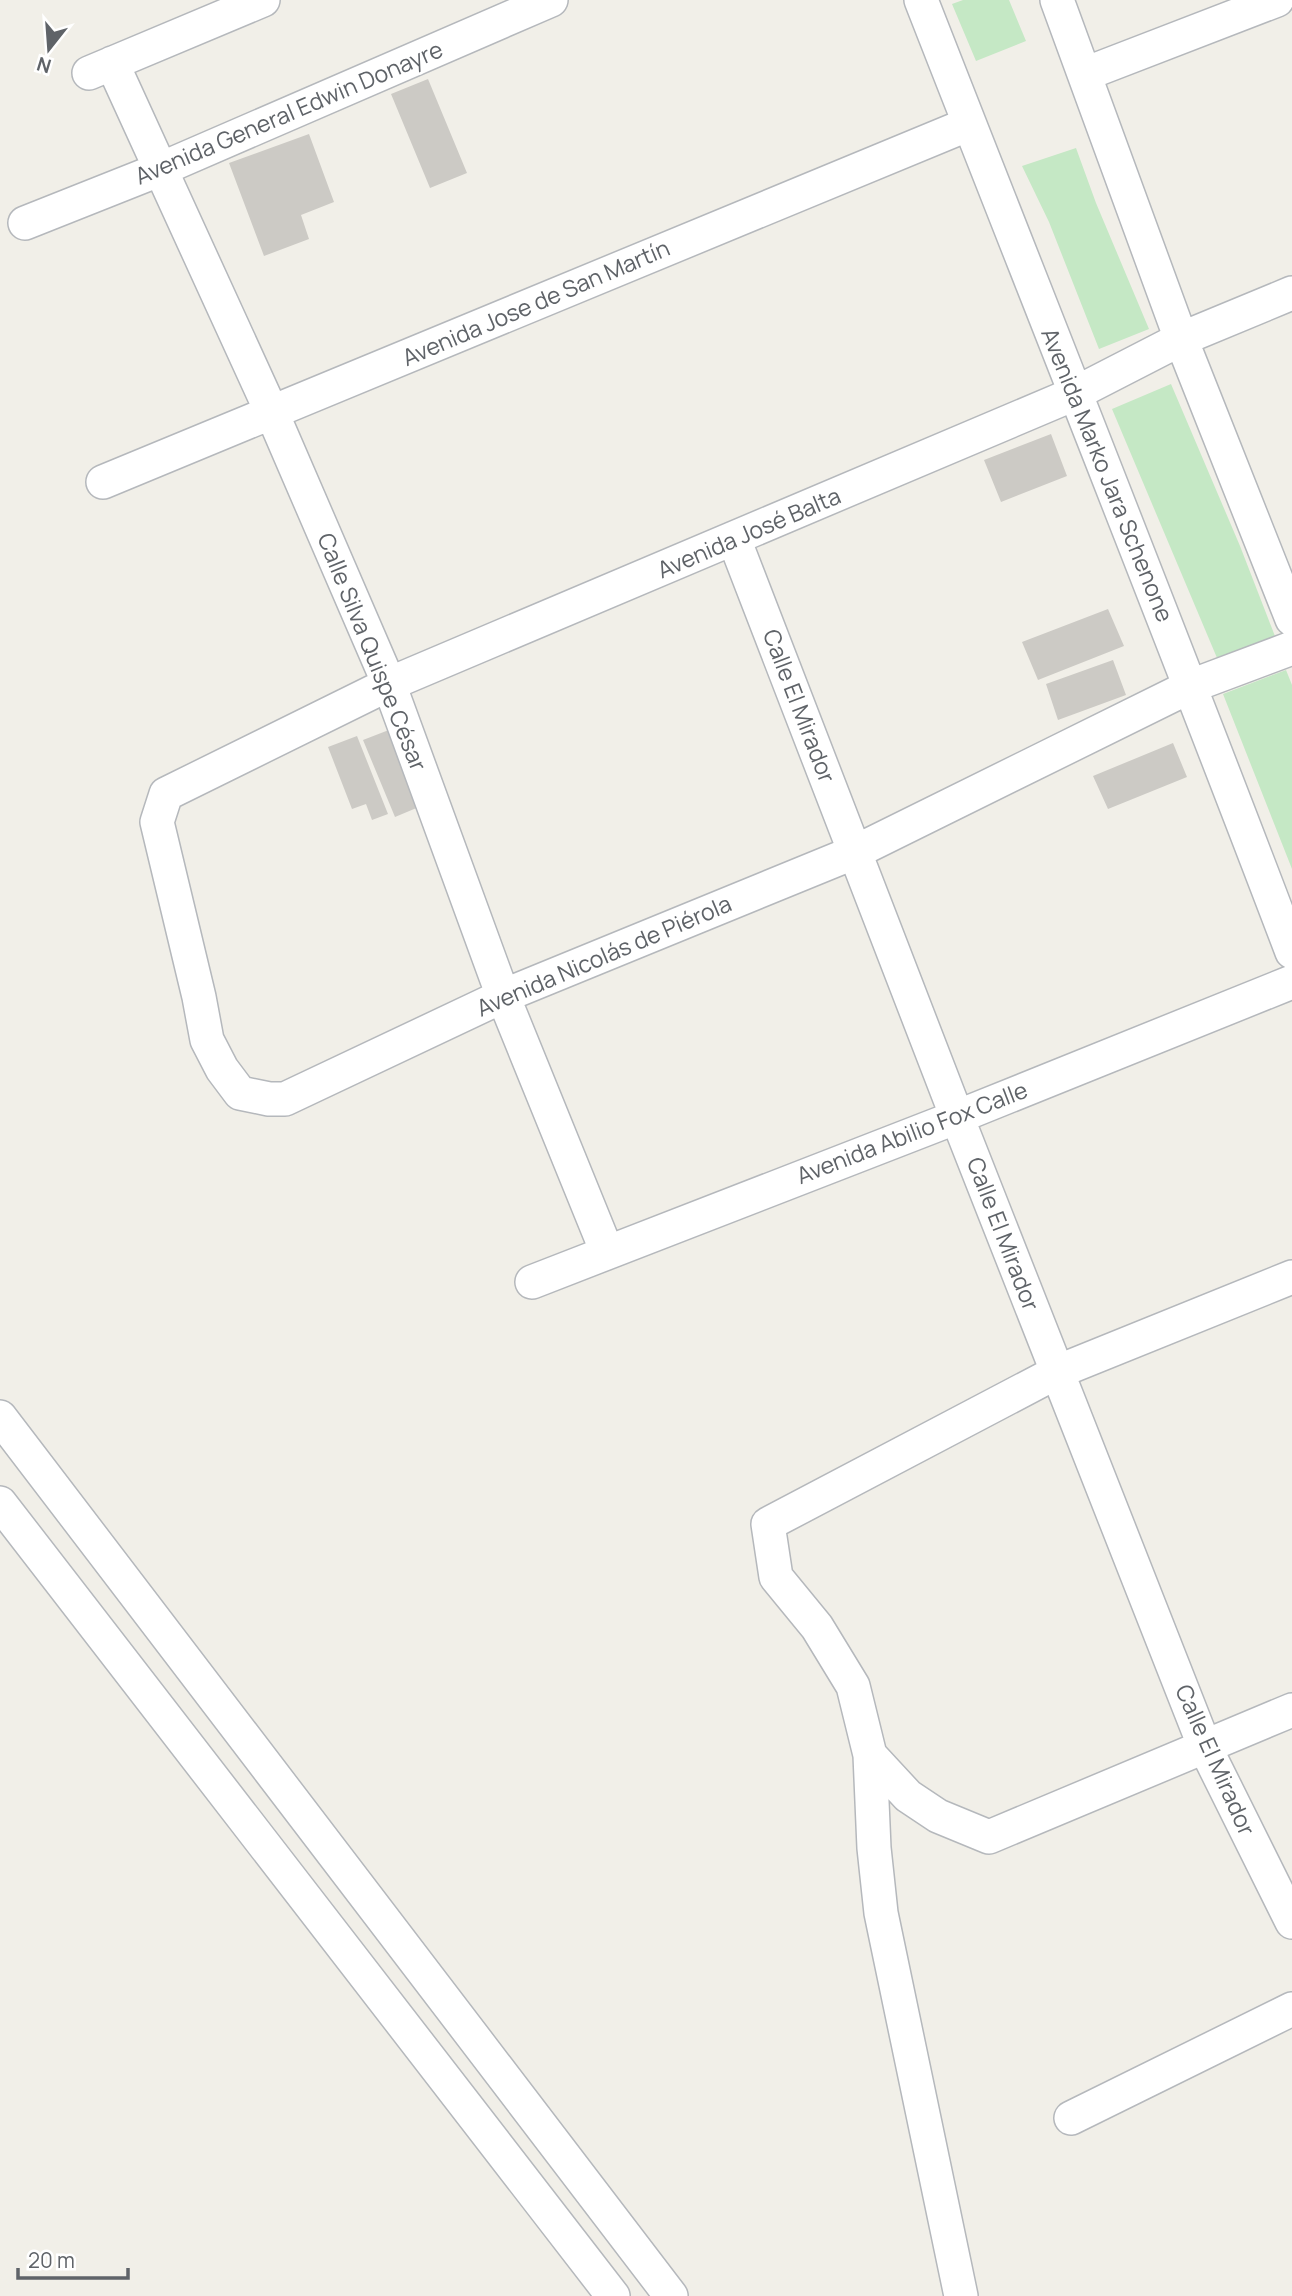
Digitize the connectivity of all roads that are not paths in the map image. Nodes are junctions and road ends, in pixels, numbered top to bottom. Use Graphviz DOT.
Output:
graph roads {
  1 [pos="263,0"];
  2 [pos="551,0"];
  3 [pos="921,0"];
  4 [pos="1057,0"];
  5 [pos="1277,0"];
  6 [pos="1085,74"];
  7 [pos="969,124"];
  8 [pos="161,169"];
  9 [pos="24,223"];
  10 [pos="1292,293"];
  11 [pos="1181,339"];
  12 [pos="1074,394"];
  13 [pos="272,413"];
  14 [pos="103,482"];
  15 [pos="734,539"];
  16 [pos="1292,619"];
  17 [pos="1292,648"];
  18 [pos="389,684"];
  19 [pos="1191,686"];
  20 [pos="206,775"];
  21 [pos="855,852"];
  22 [pos="1292,952"];
  23 [pos="1292,982"];
  24 [pos="503,996"];
  25 [pos="957,1117"];
  26 [pos="607,1252"];
  27 [pos="1292,1277"];
  28 [pos="532,1282"];
  29 [pos="1057,1372"];
  30 [pos="0,1417"];
  31 [pos="0,1503"];
  32 [pos="1292,1710"];
  33 [pos="1204,1745"];
  34 [pos="870,1755"];
  35 [pos="1292,1922"];
  36 [pos="1292,2009"];
  37 [pos="1071,2118"];
  38 [pos="613,2296"];
  39 [pos="671,2296"];
  40 [pos="961,2296"];
  1 -- 8 [label="street, Calle Silva Quispe César"];
  2 -- 8 [label="street, Avenida General Edwin Donayre"];
  3 -- 7 [label="street, Avenida Marko Jara Schenone"];
  4 -- 6 [label="street"];
  5 -- 6 [label="street"];
  6 -- 11 [label="street"];
  7 -- 12 [label="street, Avenida Marko Jara Schenone"];
  7 -- 13 [label="street, Avenida Jose de San Martín"];
  8 -- 9 [label="street, Avenida General Edwin Donayre"];
  8 -- 13 [label="street, Calle Silva Quispe César"];
  10 -- 11 [label="street, Avenida José Balta"];
  11 -- 12 [label="street, Avenida José Balta"];
  11 -- 16 [label="street"];
  12 -- 15 [label="street, Avenida José Balta"];
  12 -- 19 [label="street, Avenida Marko Jara Schenone"];
  13 -- 14 [label="street, Avenida Jose de San Martín"];
  13 -- 18 [label="street, Calle Silva Quispe César"];
  15 -- 18 [label="street, Avenida José Balta"];
  15 -- 21 [label="street, Calle El Mirador"];
  17 -- 19 [label="street, Avenida Nicolás de Piérola"];
  18 -- 20 [label="street, Avenida José Balta"];
  18 -- 24 [label="street, Calle Silva Quispe César"];
  19 -- 21 [label="street, Avenida Nicolás de Piérola"];
  19 -- 22 [label="street, Avenida Marko Jara Schenone"];
  20 -- 24 [label="street, Avenida Nicolás de Piérola"];
  21 -- 24 [label="street, Avenida Nicolás de Piérola"];
  21 -- 25 [label="street, Calle El Mirador"];
  23 -- 25 [label="street, Avenida Abilio Fox Calle"];
  24 -- 26 [label="street, Calle Silva Quispe César"];
  25 -- 26 [label="street, Avenida Abilio Fox Calle"];
  25 -- 29 [label="street, Calle El Mirador"];
  26 -- 28 [label="street, Avenida Abilio Fox Calle"];
  27 -- 29 [label="street"];
  29 -- 33 [label="street, Calle El Mirador"];
  29 -- 34 [label="street"];
  30 -- 39 [label="street"];
  31 -- 38 [label="street"];
  32 -- 33 [label="street"];
  33 -- 34 [label="street"];
  33 -- 35 [label="street, Calle El Mirador"];
  34 -- 40 [label="street"];
  36 -- 37 [label="street"];
}
